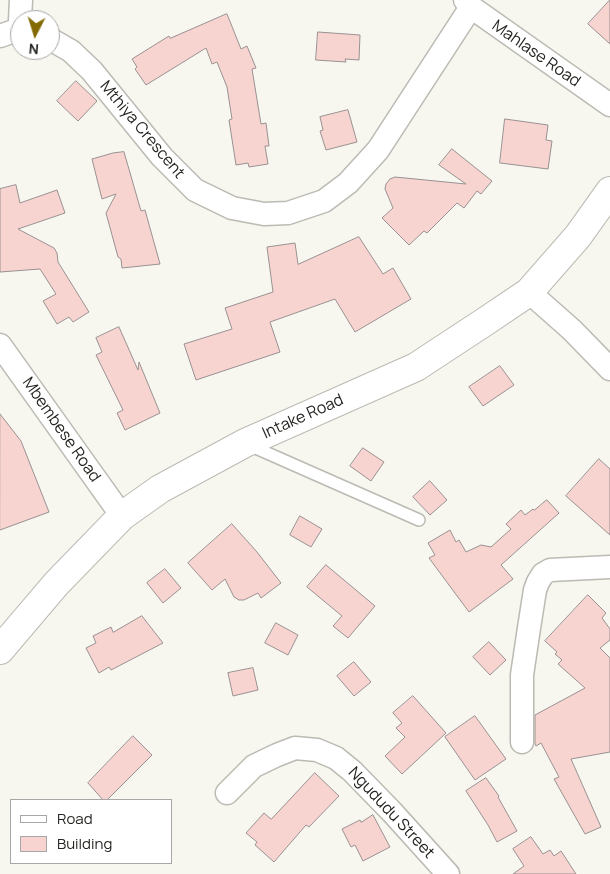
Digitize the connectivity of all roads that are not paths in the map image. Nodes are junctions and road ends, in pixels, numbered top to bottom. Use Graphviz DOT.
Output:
graph roads {
  1 [pos="468,4"];
  2 [pos="60,44"];
  3 [pos="610,106"];
  4 [pos="610,192"];
  5 [pos="529,292"];
  6 [pos="0,345"];
  7 [pos="610,369"];
  8 [pos="245,443"];
  9 [pos="122,516"];
  10 [pos="419,520"];
  11 [pos="610,568"];
  12 [pos="0,650"];
  13 [pos="522,742"];
  14 [pos="227,793"];
  15 [pos="448,874"];
  1 -- 2 [label="street, Mthiya Crescent"];
  1 -- 3 [label="street, Mahlase Road"];
  4 -- 5 [label="street, Intake Road"];
  5 -- 7 [label="street"];
  5 -- 8 [label="street, Intake Road"];
  6 -- 9 [label="street, Mbembese Road"];
  8 -- 9 [label="street, Intake Road"];
  8 -- 10 [label="lane"];
  9 -- 12 [label="street, Intake Road"];
  11 -- 13 [label="street"];
  14 -- 15 [label="street, Ngududu Street"];
}
